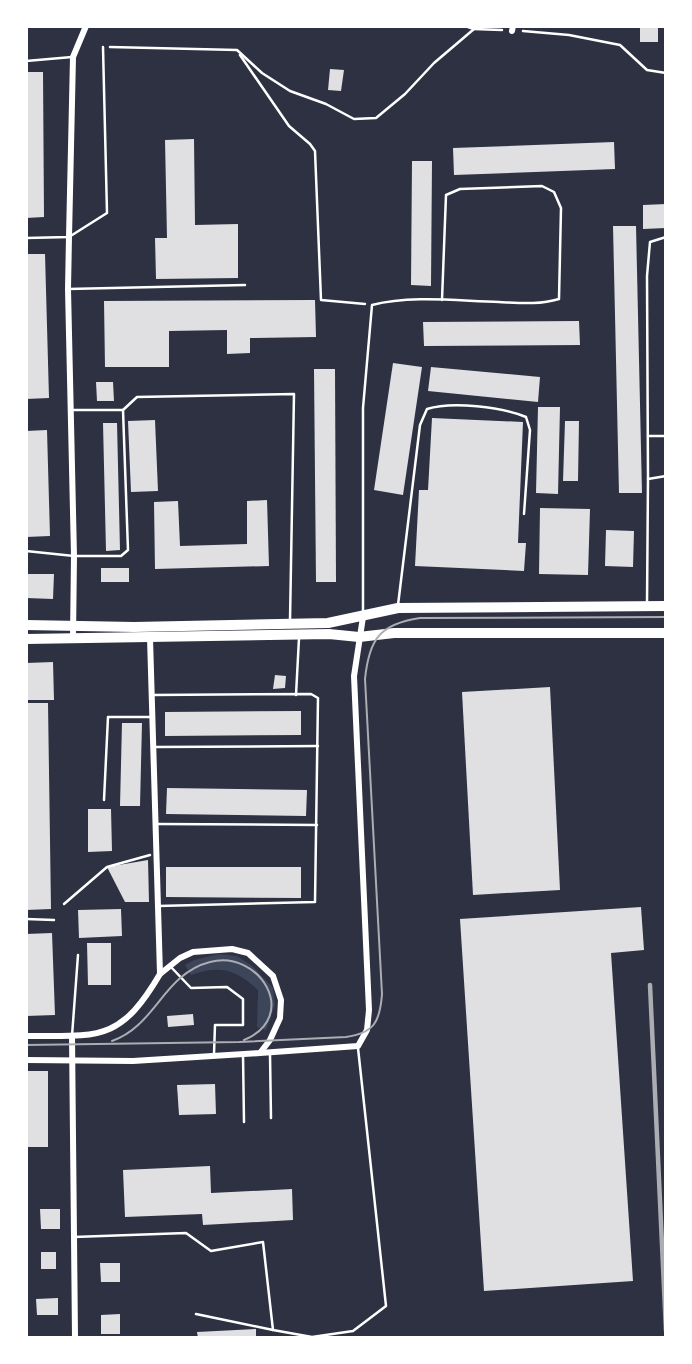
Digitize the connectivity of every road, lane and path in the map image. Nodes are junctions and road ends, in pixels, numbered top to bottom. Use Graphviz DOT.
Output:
graph roads {
  1 [pos="86,26"];
  2 [pos="465,26"];
  3 [pos="513,28"];
  4 [pos="474,29"];
  5 [pos="103,47"];
  6 [pos="237,50"];
  7 [pos="73,57"];
  8 [pos="26,61"];
  9 [pos="666,73"];
  10 [pos="69,237"];
  11 [pos="666,237"];
  12 [pos="26,238"];
  13 [pos="245,285"];
  14 [pos="68,289"];
  15 [pos="442,300"];
  16 [pos="372,305"];
  17 [pos="71,410"];
  18 [pos="123,410"];
  19 [pos="648,436"];
  20 [pos="666,436"];
  21 [pos="666,476"];
  22 [pos="648,479"];
  23 [pos="524,514"];
  24 [pos="26,551"];
  25 [pos="75,556"];
  26 [pos="647,606"];
  27 [pos="666,606"];
  28 [pos="398,608"];
  29 [pos="363,617"];
  30 [pos="290,624"];
  31 [pos="26,625"];
  32 [pos="73,625"];
  33 [pos="666,633"];
  34 [pos="300,635"];
  35 [pos="359,636"];
  36 [pos="73,638"];
  37 [pos="150,638"];
  38 [pos="26,639"];
  39 [pos="152,695"];
  40 [pos="296,695"];
  41 [pos="152,717"];
  42 [pos="318,746"];
  43 [pos="153,747"];
  44 [pos="104,800"];
  45 [pos="156,824"];
  46 [pos="317,825"];
  47 [pos="150,855"];
  48 [pos="64,904"];
  49 [pos="158,906"];
  50 [pos="26,919"];
  51 [pos="54,920"];
  52 [pos="78,955"];
  53 [pos="170,966"];
  54 [pos="160,974"];
  55 [pos="72,1036"];
  56 [pos="26,1037"];
  57 [pos="358,1046"];
  58 [pos="270,1052"];
  59 [pos="260,1053"];
  60 [pos="243,1054"];
  61 [pos="214,1056"];
  62 [pos="26,1060"];
  63 [pos="72,1060"];
  64 [pos="271,1118"];
  65 [pos="244,1122"];
  66 [pos="74,1237"];
  67 [pos="196,1314"];
  68 [pos="273,1330"];
  69 [pos="75,1338"];
  1 -- 7 [label="street"];
  2 -- 4 [label="path"];
  3 -- 4 [label="path"];
  3 -- 9 [label="path"];
  4 -- 6 [label="path"];
  5 -- 6 [label="path"];
  5 -- 10 [label="lane"];
  6 -- 16 [label="path"];
  7 -- 8 [label="lane"];
  7 -- 10 [label="street"];
  10 -- 12 [label="lane"];
  10 -- 14 [label="street"];
  11 -- 19 [label="lane"];
  13 -- 14 [label="lane"];
  14 -- 17 [label="street"];
  15 -- 15 [label="lane"];
  15 -- 16 [label="lane"];
  16 -- 29 [label="lane"];
  17 -- 18 [label="lane"];
  17 -- 25 [label="street"];
  18 -- 25 [label="lane"];
  18 -- 30 [label="lane"];
  19 -- 20 [label="lane"];
  19 -- 22 [label="lane"];
  21 -- 22 [label="lane"];
  22 -- 26 [label="lane"];
  23 -- 28 [label="lane"];
  24 -- 25 [label="lane"];
  25 -- 32 [label="street"];
  26 -- 27 [label="main road"];
  26 -- 28 [label="main road"];
  28 -- 29 [label="main road"];
  29 -- 30 [label="main road"];
  29 -- 35 [label="street"];
  30 -- 32 [label="main road"];
  31 -- 32 [label="main road"];
  32 -- 36 [label="street"];
  33 -- 35 [label="main road"];
  34 -- 35 [label="main road"];
  34 -- 37 [label="main road"];
  34 -- 40 [label="lane"];
  35 -- 57 [label="street"];
  36 -- 37 [label="main road"];
  36 -- 38 [label="main road"];
  37 -- 39 [label="street"];
  39 -- 40 [label="lane"];
  39 -- 41 [label="street"];
  40 -- 42 [label="lane"];
  41 -- 43 [label="street"];
  41 -- 44 [label="lane"];
  42 -- 43 [label="lane"];
  42 -- 46 [label="lane"];
  43 -- 45 [label="street"];
  45 -- 46 [label="lane"];
  45 -- 49 [label="street"];
  46 -- 49 [label="lane"];
  47 -- 48 [label="lane"];
  49 -- 54 [label="street"];
  50 -- 51 [label="lane"];
  52 -- 55 [label="lane"];
  53 -- 54 [label="street"];
  53 -- 59 [label="street"];
  53 -- 61 [label="lane"];
  54 -- 55 [label="street"];
  55 -- 56 [label="street"];
  55 -- 63 [label="street"];
  57 -- 58 [label="street"];
  57 -- 68 [label="lane"];
  58 -- 59 [label="street"];
  58 -- 64 [label="lane"];
  59 -- 60 [label="street"];
  60 -- 61 [label="street"];
  60 -- 65 [label="lane"];
  61 -- 63 [label="street"];
  62 -- 63 [label="street"];
  63 -- 66 [label="street"];
  66 -- 68 [label="lane"];
  66 -- 69 [label="street"];
  67 -- 68 [label="lane"];
}
